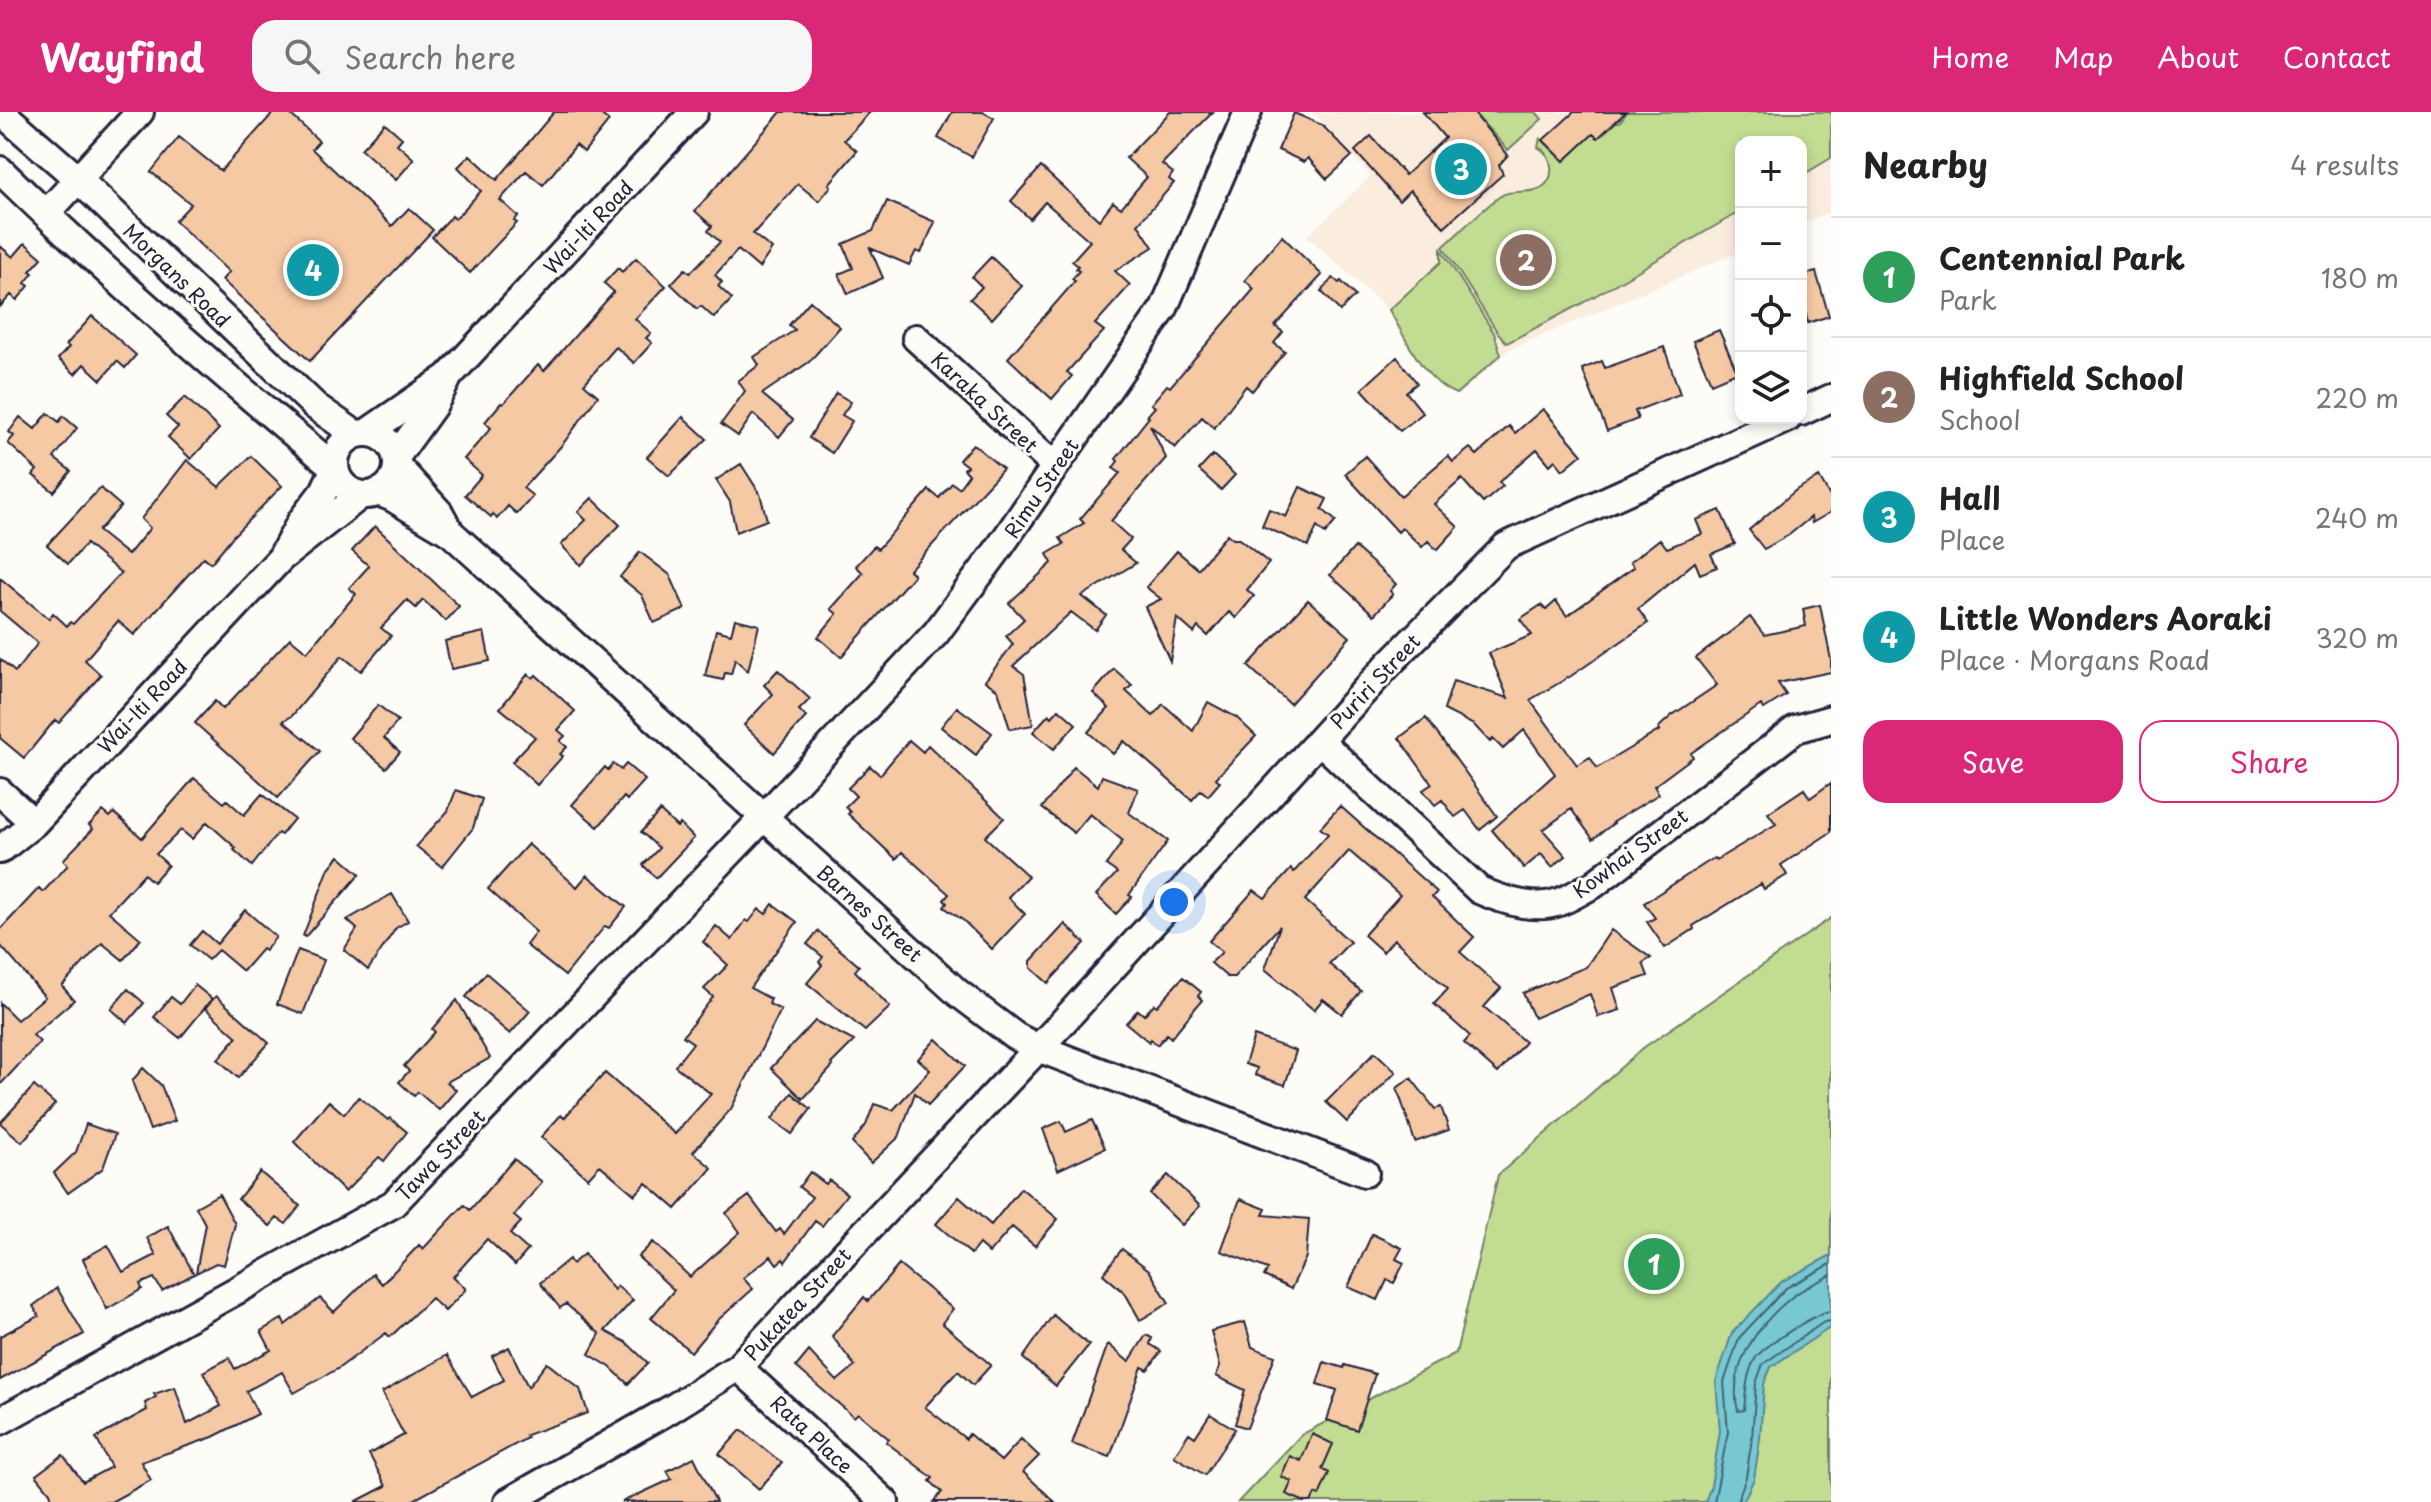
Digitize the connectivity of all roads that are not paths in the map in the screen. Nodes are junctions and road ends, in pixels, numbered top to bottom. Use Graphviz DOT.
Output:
graph roads {
  1 [pos="1,112"];
  2 [pos="140,112"];
  3 [pos="694,112"];
  4 [pos="1248,112"];
  5 [pos="0,170"];
  6 [pos="78,179"];
  7 [pos="46,214"];
  8 [pos="916,338"];
  9 [pos="448,377"];
  10 [pos="1831,398"];
  11 [pos="1807,409"];
  12 [pos="1775,424"];
  13 [pos="362,433"];
  14 [pos="397,461"];
  15 [pos="1055,466"];
  16 [pos="335,468"];
  17 [pos="370,494"];
  18 [pos="451,533"];
  19 [pos="281,558"];
  20 [pos="1831,719"];
  21 [pos="1320,741"];
  22 [pos="0,792"];
  23 [pos="764,817"];
  24 [pos="34,823"];
  25 [pos="0,850"];
  26 [pos="1038,1048"];
  27 [pos="1365,1173"];
  28 [pos="738,1367"];
  29 [pos="0,1421"];
  30 [pos="508,1502"];
  31 [pos="885,1502"];
  1 -- 6 [label="street, Morgans Road"];
  2 -- 6 [label="street"];
  3 -- 9 [label="street, Wai-Iti Road"];
  4 -- 15 [label="street, Rimu Street"];
  5 -- 7 [label="street, Morgans Road"];
  6 -- 7 [label="street"];
  6 -- 13 [label="street, Morgans Road"];
  7 -- 16 [label="street, Morgans Road"];
  8 -- 15 [label="street, Karaka Street"];
  9 -- 13 [label="street, Wai-Iti Road"];
  9 -- 14 [label="street, Wai-Iti Road"];
  10 -- 11 [label="street"];
  12 -- 21 [label="street, Puriri Street"];
  13 -- 14 [label="street"];
  13 -- 16 [label="street"];
  14 -- 17 [label="street"];
  14 -- 18 [label="street, Barnes Street"];
  15 -- 23 [label="street, Rimu Street"];
  16 -- 17 [label="street"];
  16 -- 19 [label="street, Wai-Iti Road"];
  17 -- 18 [label="street, Barnes Street"];
  17 -- 19 [label="street, Wai-Iti Road"];
  18 -- 23 [label="street, Barnes Street"];
  19 -- 24 [label="street, Wai-Iti Road"];
  20 -- 21 [label="street, Kowhai Street"];
  21 -- 26 [label="street, Puriri Street"];
  22 -- 24 [label="street"];
  23 -- 26 [label="street, Barnes Street"];
  23 -- 29 [label="street, Tawa Street"];
  24 -- 25 [label="street, Wai-Iti Road"];
  26 -- 27 [label="street, Barnes Street"];
  26 -- 28 [label="street, Pukatea Street"];
  28 -- 30 [label="street, Pukatea Street"];
  28 -- 31 [label="street, Rata Place"];
}
